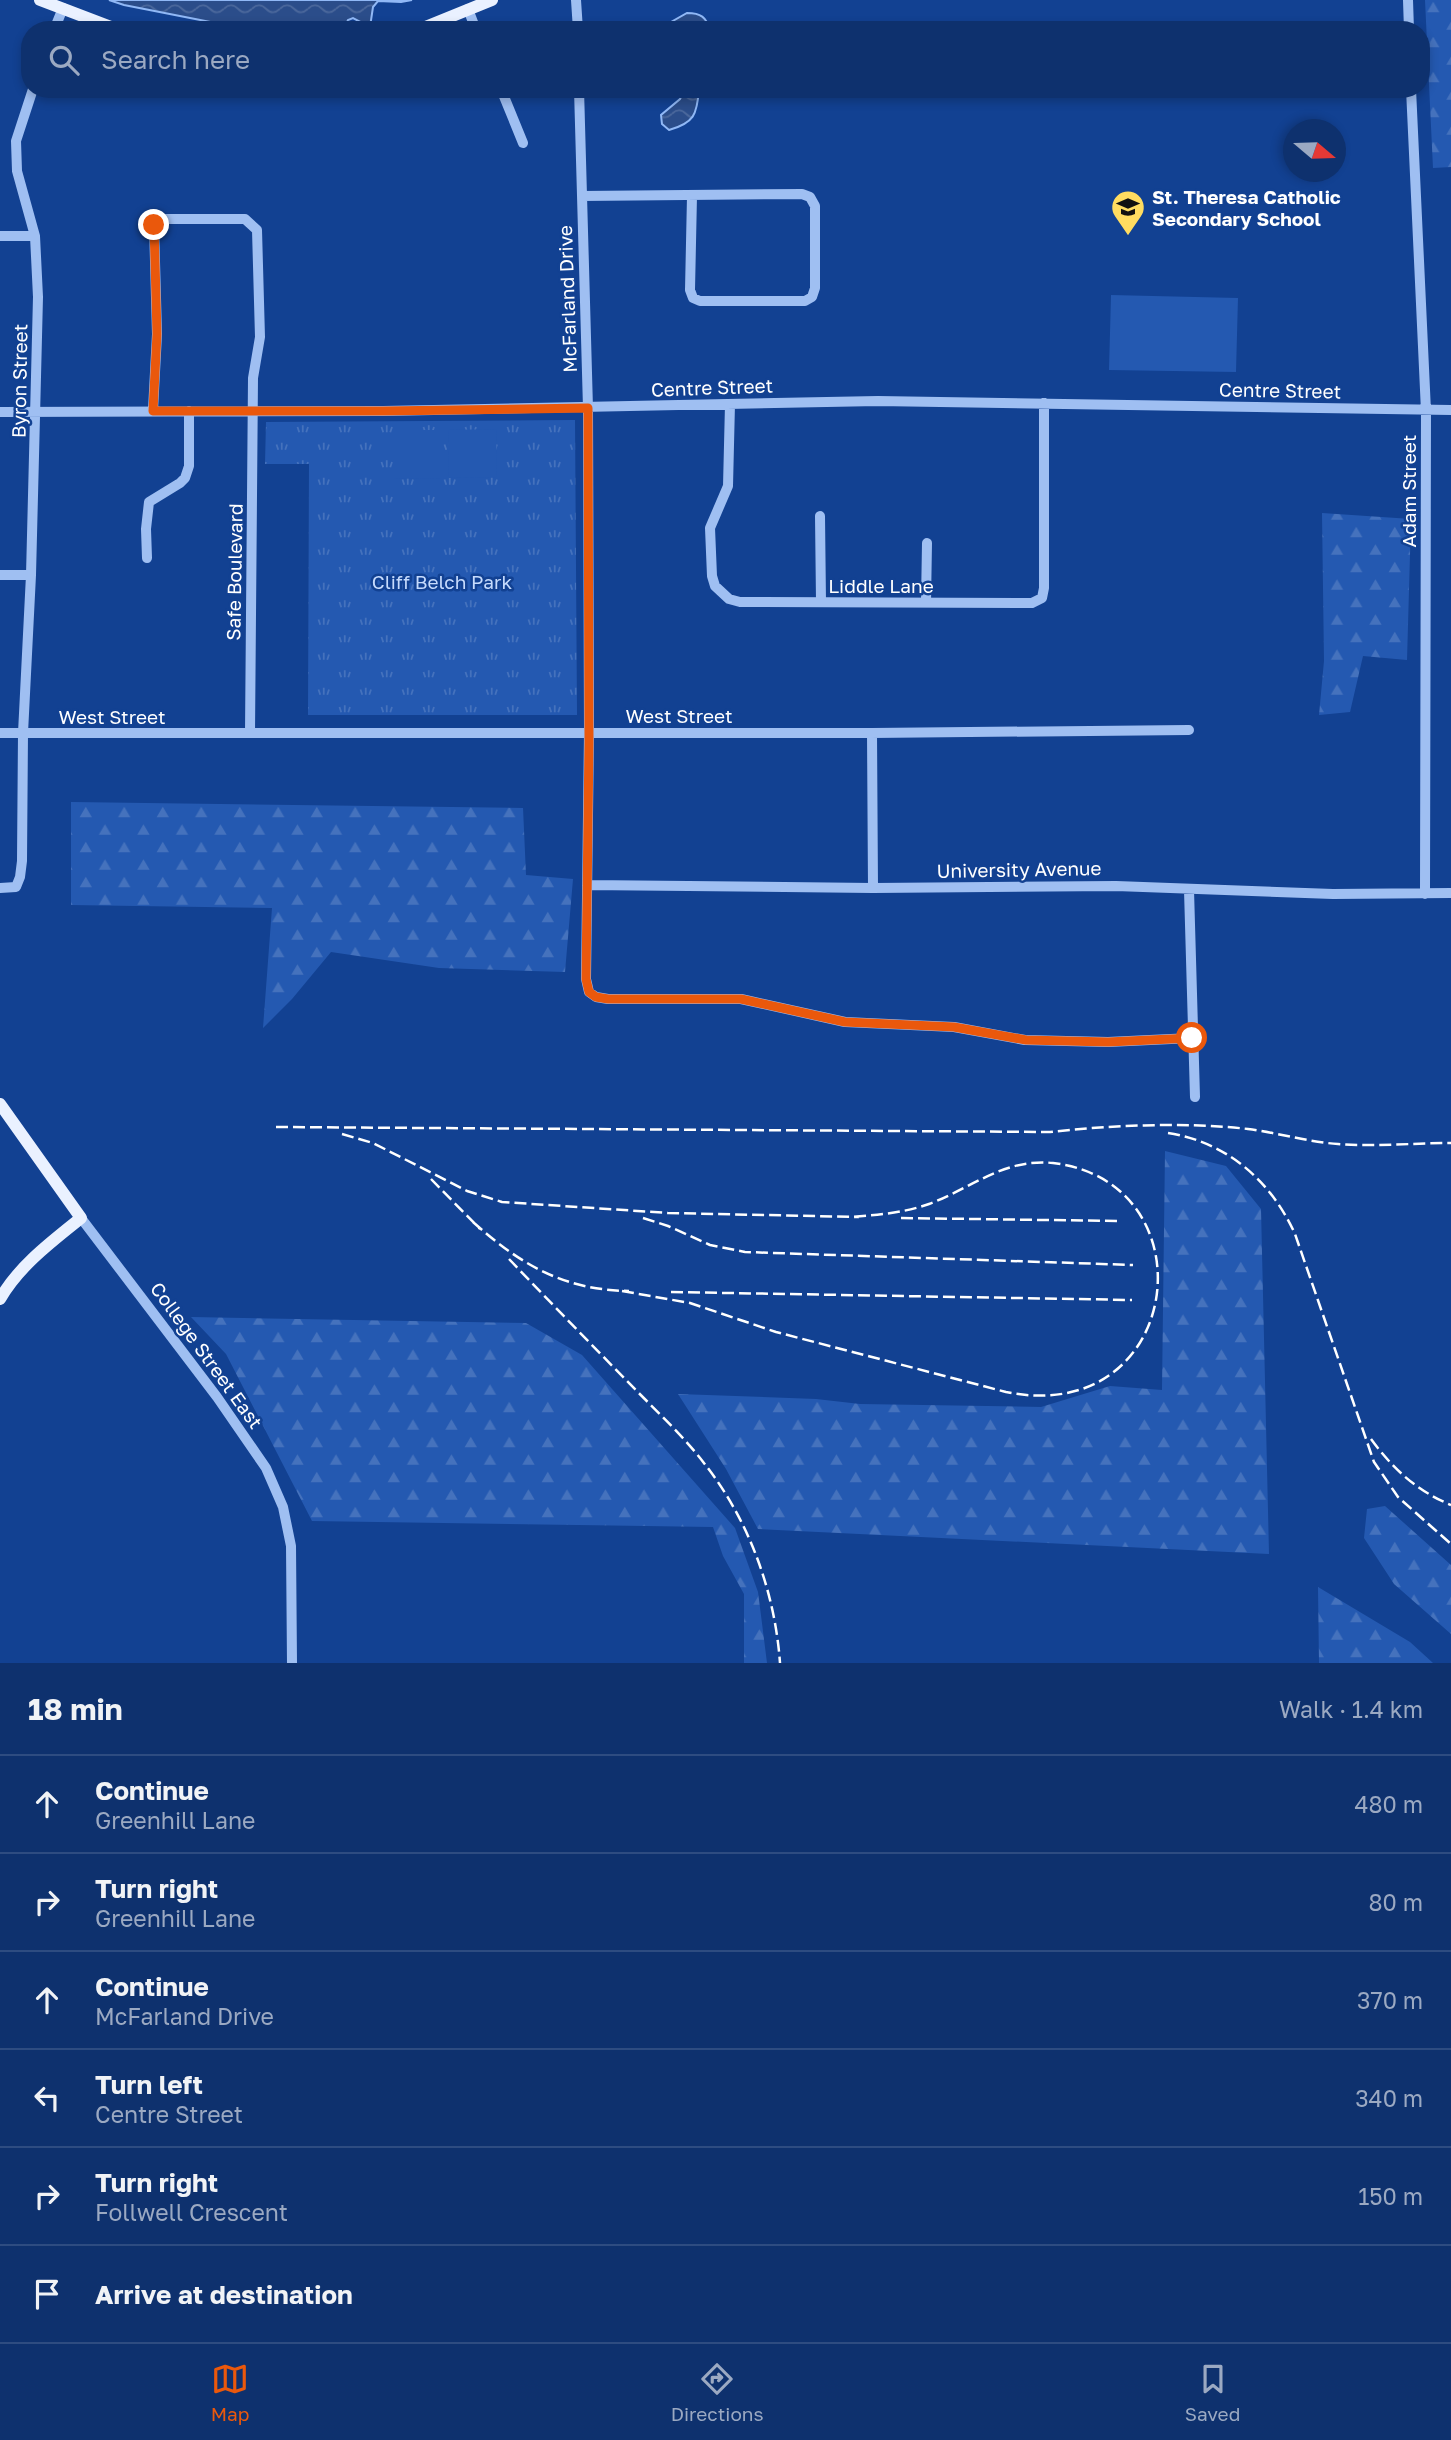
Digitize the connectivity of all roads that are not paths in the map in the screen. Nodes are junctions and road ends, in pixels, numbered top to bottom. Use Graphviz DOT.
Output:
graph roads {
  1 [pos="40,0"];
  2 [pos="492,0"];
  3 [pos="576,0"];
  4 [pos="1408,0"];
  5 [pos="63,8"];
  6 [pos="468,9"];
  7 [pos="58,21"];
  8 [pos="96,21"];
  9 [pos="439,21"];
  10 [pos="473,21"];
  11 [pos="577,21"];
  12 [pos="1409,21"];
  13 [pos="30,98"];
  14 [pos="505,98"];
  15 [pos="579,98"];
  16 [pos="1411,98"];
  17 [pos="523,143"];
  18 [pos="582,196"];
  19 [pos="692,196"];
  20 [pos="0,236"];
  21 [pos="35,236"];
  22 [pos="1044,403"];
  23 [pos="730,404"];
  24 [pos="588,408"];
  25 [pos="1451,410"];
  26 [pos="153,411"];
  27 [pos="189,411"];
  28 [pos="253,411"];
  29 [pos="1426,411"];
  30 [pos="0,412"];
  31 [pos="36,412"];
  32 [pos="820,516"];
  33 [pos="927,543"];
  34 [pos="147,558"];
  35 [pos="0,575"];
  36 [pos="31,575"];
  37 [pos="821,602"];
  38 [pos="926,602"];
  39 [pos="1189,730"];
  40 [pos="0,733"];
  41 [pos="23,733"];
  42 [pos="250,733"];
  43 [pos="589,733"];
  44 [pos="872,733"];
  45 [pos="587,885"];
  46 [pos="0,888"];
  47 [pos="873,888"];
  48 [pos="1189,890"];
  49 [pos="1451,893"];
  50 [pos="1425,894"];
  51 [pos="1192,1038"];
  52 [pos="1195,1097"];
  53 [pos="0,1104"];
  54 [pos="81,1219"];
  55 [pos="0,1299"];
  56 [pos="292,1663"];
  1 -- 5 [label="main road"];
  2 -- 6 [label="main road"];
  3 -- 11 [label="street"];
  4 -- 12 [label="street"];
  5 -- 7 [label="street"];
  5 -- 8 [label="main road"];
  6 -- 9 [label="main road"];
  6 -- 10 [label="street"];
  13 -- 21 [label="street, Byron Street"];
  14 -- 17 [label="street"];
  15 -- 18 [label="street, McFarland Drive"];
  16 -- 29 [label="street, Adam Street"];
  18 -- 19 [label="street"];
  18 -- 24 [label="street, McFarland Drive"];
  19 -- 19 [label="street"];
  20 -- 21 [label="street"];
  21 -- 31 [label="street, Byron Street"];
  22 -- 23 [label="street, Centre Street"];
  22 -- 29 [label="street, Centre Street"];
  22 -- 38 [label="street, Liddle Lane"];
  23 -- 24 [label="street, Centre Street"];
  23 -- 37 [label="street, Liddle Lane"];
  24 -- 28 [label="street, Centre Street"];
  24 -- 43 [label="street, McFarland Drive"];
  25 -- 29 [label="street, Centre Street"];
  26 -- 27 [label="street, Centre Street"];
  26 -- 28 [label="street, Safe Boulevard"];
  26 -- 31 [label="street, Centre Street"];
  27 -- 28 [label="street, Centre Street"];
  27 -- 34 [label="street"];
  28 -- 42 [label="street, Safe Boulevard"];
  29 -- 50 [label="street, Adam Street"];
  30 -- 31 [label="street, Centre Street"];
  31 -- 36 [label="street, Byron Street"];
  32 -- 37 [label="street"];
  33 -- 38 [label="street"];
  35 -- 36 [label="street"];
  36 -- 41 [label="street, Byron Street"];
  37 -- 38 [label="street, Liddle Lane"];
  39 -- 44 [label="street, West Street"];
  40 -- 41 [label="street, West Street"];
  41 -- 42 [label="street, West Street"];
  41 -- 46 [label="street, Byron Street"];
  42 -- 43 [label="street, West Street"];
  43 -- 44 [label="street, West Street"];
  43 -- 45 [label="street, McFarland Drive"];
  44 -- 47 [label="street"];
  45 -- 47 [label="street, University Avenue"];
  45 -- 51 [label="street, McFarland Drive"];
  47 -- 48 [label="street, University Avenue"];
  48 -- 50 [label="street, University Avenue"];
  48 -- 51 [label="street"];
  49 -- 50 [label="street, University Avenue"];
  51 -- 52 [label="street"];
  53 -- 54 [label="main road, College Street East"];
  54 -- 55 [label="main road"];
  54 -- 56 [label="street, College Street East"];
}
